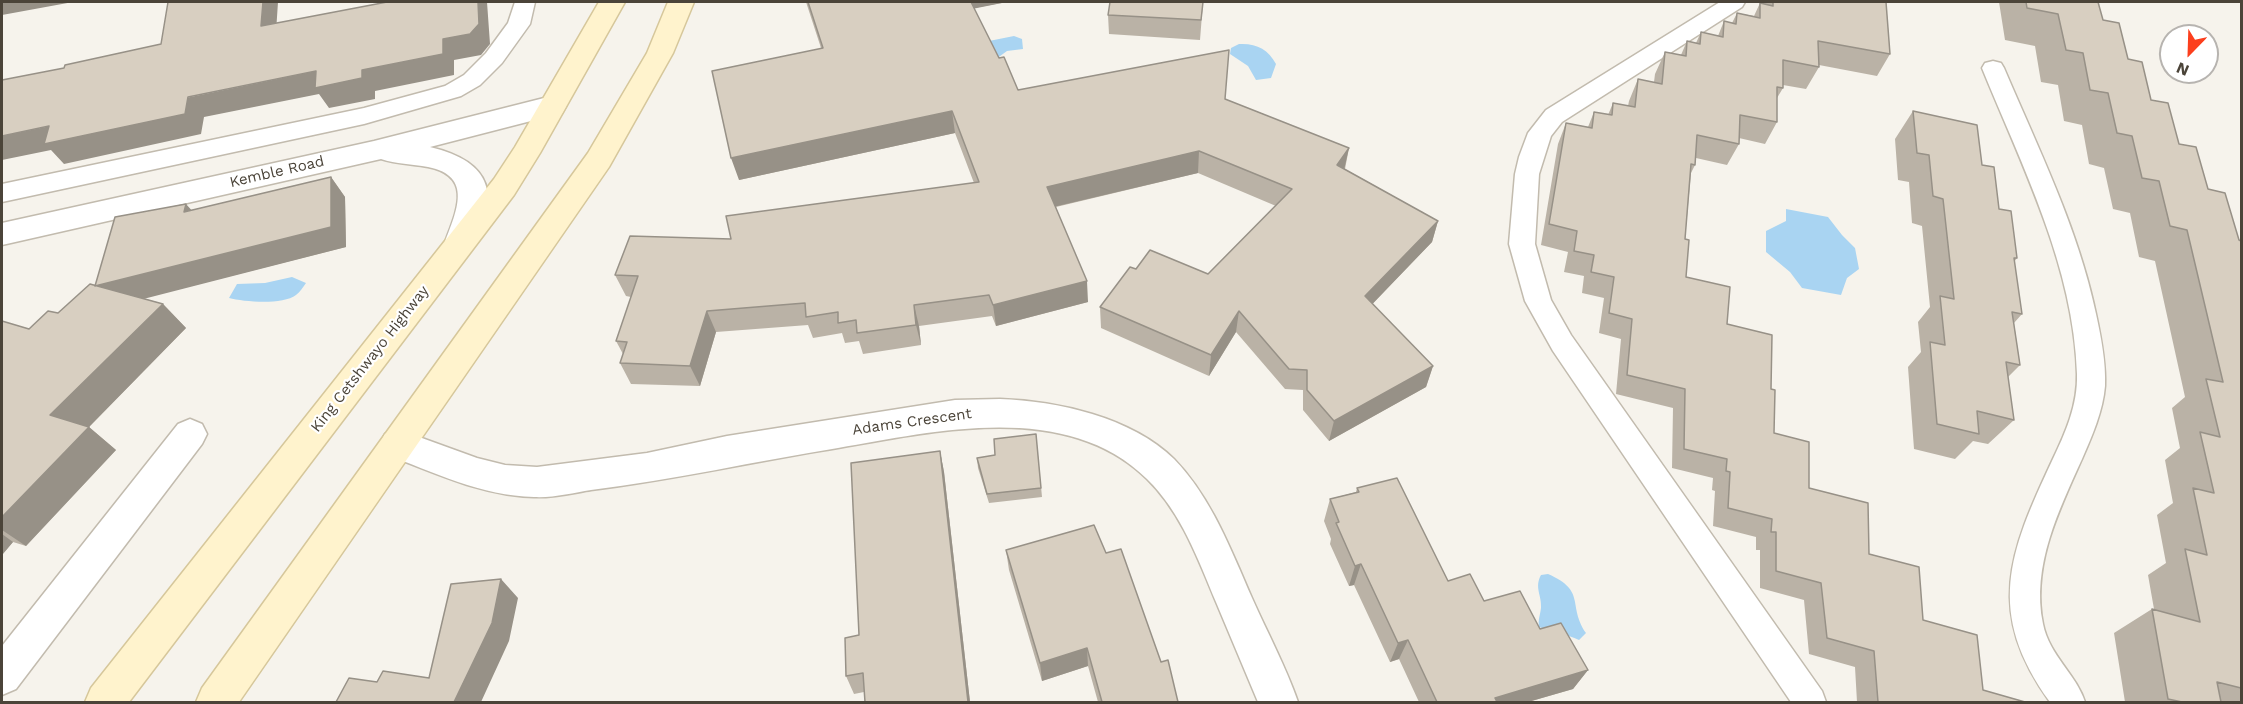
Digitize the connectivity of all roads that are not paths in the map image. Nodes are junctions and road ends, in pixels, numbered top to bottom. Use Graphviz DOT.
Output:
graph roads {
  1 [pos="525,2"];
  2 [pos="612,2"];
  3 [pos="681,2"];
  4 [pos="1734,2"];
  5 [pos="1993,68"];
  6 [pos="552,106"];
  7 [pos="374,151"];
  8 [pos="2,193"];
  9 [pos="2,234"];
  10 [pos="460,242"];
  11 [pos="190,435"];
  12 [pos="397,444"];
  13 [pos="2,676"];
  14 [pos="105,702"];
  15 [pos="216,702"];
  16 [pos="1278,702"];
  17 [pos="1810,702"];
  18 [pos="2069,702"];
  1 -- 8 [label="lane"];
  2 -- 6 [label="main road, King Cetshwayo Highway"];
  3 -- 12 [label="main road"];
  4 -- 17 [label="lane"];
  5 -- 18 [label="lane"];
  6 -- 7 [label="street, Kemble Road"];
  6 -- 10 [label="main road, King Cetshwayo Highway"];
  7 -- 9 [label="street, Kemble Road"];
  7 -- 10 [label="street"];
  10 -- 14 [label="main road, King Cetshwayo Highway"];
  11 -- 13 [label="street"];
  12 -- 15 [label="main road"];
  12 -- 16 [label="street, Adams Crescent"];
}
